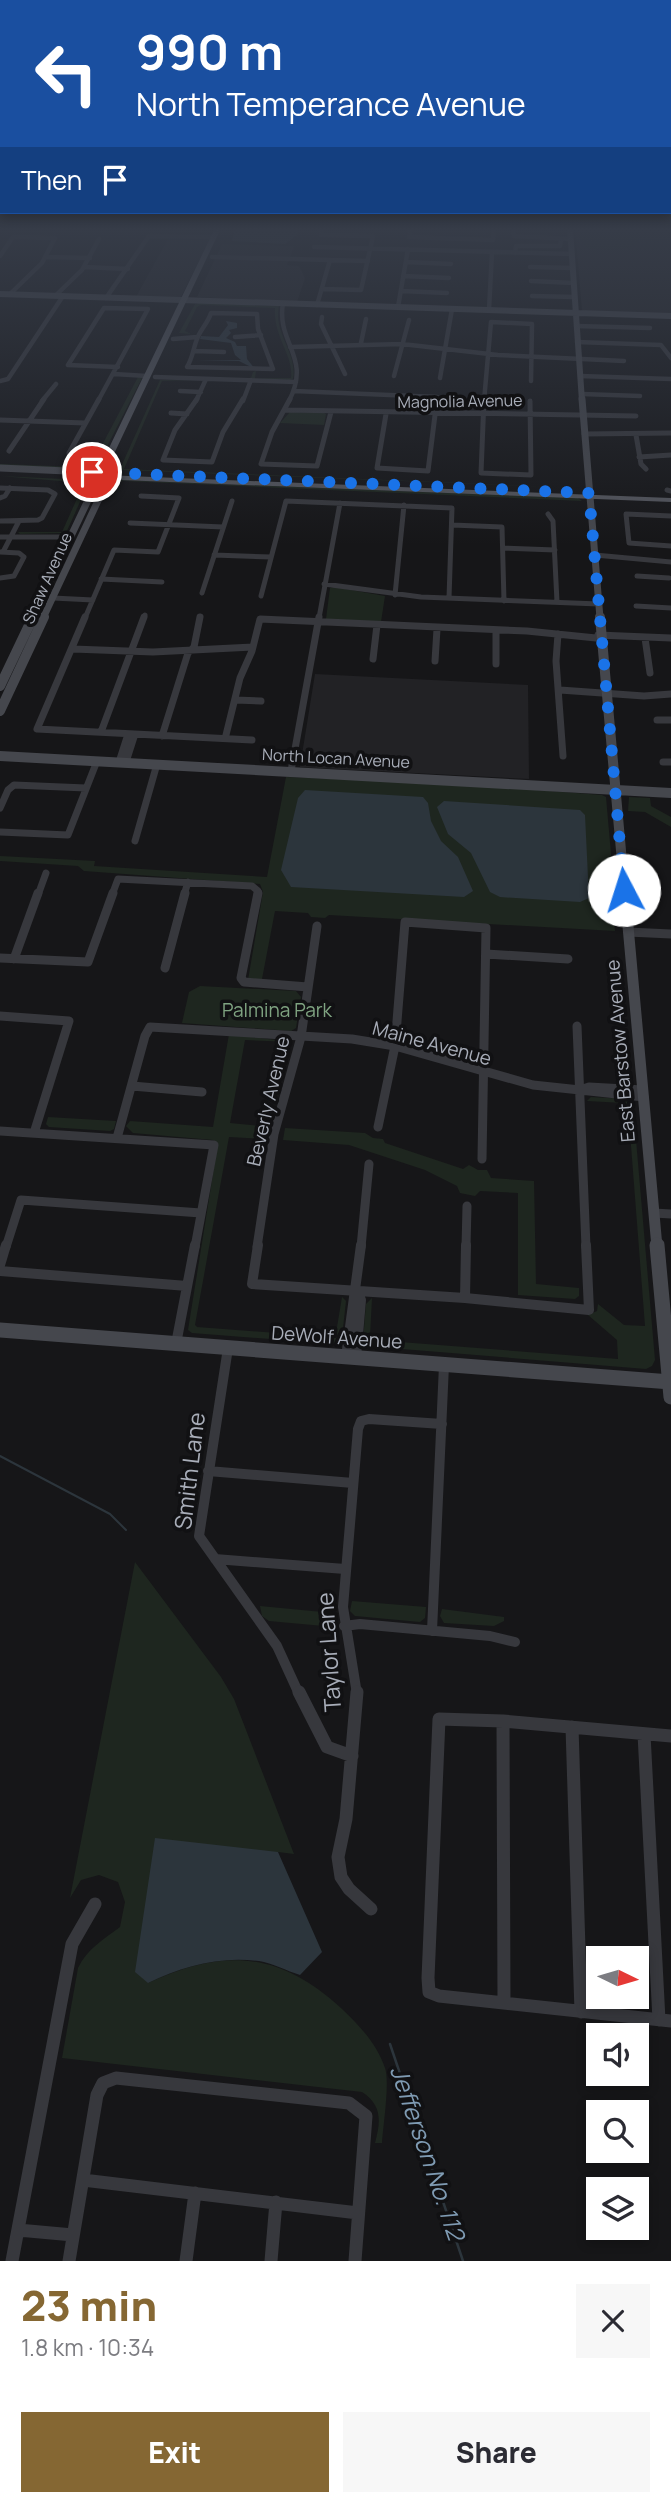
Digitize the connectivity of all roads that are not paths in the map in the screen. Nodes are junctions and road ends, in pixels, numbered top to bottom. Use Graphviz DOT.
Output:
graph roads {
  1 [pos="34,334"];
  2 [pos="88,334"];
  3 [pos="135,334"];
  4 [pos="169,334"];
  5 [pos="175,334"];
  6 [pos="199,334"];
  7 [pos="285,334"];
  8 [pos="326,334"];
  9 [pos="363,334"];
  10 [pos="407,334"];
  11 [pos="448,334"];
  12 [pos="490,334"];
  13 [pos="532,334"];
  14 [pos="576,334"];
  15 [pos="261,335"];
  16 [pos="197,336"];
  17 [pos="174,337"];
  18 [pos="235,337"];
  19 [pos="577,342"];
  20 [pos="361,343"];
  21 [pos="331,344"];
  22 [pos="402,344"];
  23 [pos="290,348"];
  24 [pos="446,350"];
  25 [pos="195,351"];
  26 [pos="224,352"];
  27 [pos="488,355"];
  28 [pos="532,357"];
  29 [pos="671,358"];
  30 [pos="578,359"];
  31 [pos="624,361"];
  32 [pos="68,365"];
  33 [pos="118,367"];
  34 [pos="249,370"];
  35 [pos="114,374"];
  36 [pos="345,374"];
  37 [pos="151,376"];
  38 [pos="394,376"];
  39 [pos="580,376"];
  40 [pos="440,378"];
  41 [pos="206,379"];
  42 [pos="671,379"];
  43 [pos="248,380"];
  44 [pos="3,381"];
  45 [pos="531,381"];
  46 [pos="296,382"];
  47 [pos="56,384"];
  48 [pos="180,391"];
  49 [pos="294,391"];
  50 [pos="201,392"];
  51 [pos="582,394"];
  52 [pos="640,396"];
  53 [pos="530,401"];
  54 [pos="285,410"];
  55 [pos="331,412"];
  56 [pos="484,412"];
  57 [pos="531,412"];
  58 [pos="171,413"];
  59 [pos="187,414"];
  60 [pos="386,414"];
  61 [pos="434,414"];
  62 [pos="583,414"];
  63 [pos="636,415"];
  64 [pos="0,419"];
  65 [pos="27,421"];
  66 [pos="85,423"];
  67 [pos="671,433"];
  68 [pos="584,434"];
  69 [pos="636,435"];
  70 [pos="9,451"];
  71 [pos="69,453"];
  72 [pos="671,456"];
  73 [pos="639,457"];
  74 [pos="646,469"];
  75 [pos="0,470"];
  76 [pos="105,475"];
  77 [pos="0,488"];
  78 [pos="10,488"];
  79 [pos="670,494"];
  80 [pos="589,495"];
  81 [pos="141,496"];
  82 [pos="0,498"];
  83 [pos="232,501"];
  84 [pos="341,503"];
  85 [pos="404,505"];
  86 [pos="548,514"];
  87 [pos="671,516"];
  88 [pos="19,520"];
  89 [pos="0,521"];
  90 [pos="130,523"];
  91 [pos="169,524"];
  92 [pos="452,525"];
  93 [pos="223,527"];
  94 [pos="334,531"];
  95 [pos="347,532"];
  96 [pos="11,536"];
  97 [pos="0,537"];
  98 [pos="71,539"];
  99 [pos="671,546"];
  100 [pos="503,548"];
  101 [pos="555,550"];
  102 [pos="1,552"];
  103 [pos="214,555"];
  104 [pos="271,557"];
  105 [pos="595,557"];
  106 [pos="386,562"];
  107 [pos="671,562"];
  108 [pos="397,563"];
  109 [pos="69,564"];
  110 [pos="57,569"];
  111 [pos="637,576"];
  112 [pos="0,578"];
  113 [pos="669,578"];
  114 [pos="102,579"];
  115 [pos="162,582"];
  116 [pos="324,584"];
  117 [pos="671,586"];
  118 [pos="202,593"];
  119 [pos="395,595"];
  120 [pos="54,596"];
  121 [pos="261,596"];
  122 [pos="93,598"];
  123 [pos="449,598"];
  124 [pos="504,601"];
  125 [pos="557,603"];
  126 [pos="599,604"];
  127 [pos="636,606"];
  128 [pos="671,608"];
  129 [pos="145,615"];
  130 [pos="200,617"];
  131 [pos="318,622"];
  132 [pos="377,625"];
  133 [pos="437,629"];
  134 [pos="496,629"];
  135 [pos="558,634"];
  136 [pos="602,636"];
  137 [pos="645,638"];
  138 [pos="671,638"];
  139 [pos="253,646"];
  140 [pos="73,649"];
  141 [pos="191,650"];
  142 [pos="131,652"];
  143 [pos="373,659"];
  144 [pos="435,661"];
  145 [pos="496,664"];
  146 [pos="650,673"];
  147 [pos="0,686"];
  148 [pos="560,690"];
  149 [pos="607,692"];
  150 [pos="671,694"];
  151 [pos="234,699"];
  152 [pos="261,701"];
  153 [pos="0,710"];
  154 [pos="657,720"];
  155 [pos="671,720"];
  156 [pos="101,732"];
  157 [pos="132,734"];
  158 [pos="162,736"];
  159 [pos="225,739"];
  160 [pos="252,740"];
  161 [pos="0,756"];
  162 [pos="564,756"];
  163 [pos="97,761"];
  164 [pos="122,762"];
  165 [pos="157,764"];
  166 [pos="291,771"];
  167 [pos="86,788"];
  168 [pos="615,790"];
  169 [pos="671,793"];
  170 [pos="0,808"];
  171 [pos="0,832"];
  172 [pos="135,841"];
  173 [pos="46,873"];
  174 [pos="188,882"];
  175 [pos="317,926"];
  176 [pos="628,934"];
  177 [pos="671,936"];
  178 [pos="486,954"];
  179 [pos="0,958"];
  180 [pos="14,959"];
  181 [pos="568,959"];
  182 [pos="165,968"];
  183 [pos="308,987"];
  184 [pos="0,1016"];
  185 [pos="576,1026"];
  186 [pos="301,1037"];
  187 [pos="396,1046"];
  188 [pos="484,1073"];
  189 [pos="132,1086"];
  190 [pos="580,1090"];
  191 [pos="202,1092"];
  192 [pos="643,1093"];
  193 [pos="378,1127"];
  194 [pos="0,1131"];
  195 [pos="34,1133"];
  196 [pos="117,1138"];
  197 [pos="482,1159"];
  198 [pos="369,1164"];
  199 [pos="467,1206"];
  200 [pos="201,1213"];
  201 [pos="654,1213"];
  202 [pos="671,1214"];
  203 [pos="0,1265"];
  204 [pos="0,1271"];
  205 [pos="187,1286"];
  206 [pos="356,1291"];
  207 [pos="465,1298"];
  208 [pos="0,1330"];
  209 [pos="176,1344"];
  210 [pos="228,1348"];
  211 [pos="351,1358"];
  212 [pos="444,1365"];
  213 [pos="671,1387"];
  214 [pos="442,1424"];
  215 [pos="208,1471"];
  216 [pos="353,1483"];
  217 [pos="215,1559"];
  218 [pos="345,1569"];
  219 [pos="344,1626"];
  220 [pos="432,1631"];
  221 [pos="515,1642"];
  222 [pos="503,1721"];
  223 [pos="572,1727"];
  224 [pos="644,1734"];
  225 [pos="671,1736"];
  226 [pos="352,1756"];
  227 [pos="95,1904"];
  228 [pos="371,1909"];
  229 [pos="504,2003"];
  230 [pos="581,2012"];
  231 [pos="665,2020"];
  232 [pos="83,2180"];
  233 [pos="195,2193"];
  234 [pos="276,2202"];
  235 [pos="358,2213"];
  236 [pos="18,2230"];
  237 [pos="73,2235"];
  238 [pos="12,2261"];
  239 [pos="69,2261"];
  240 [pos="186,2261"];
  241 [pos="271,2261"];
  242 [pos="355,2261"];
  1 -- 44 [label="street"];
  2 -- 32 [label="street"];
  3 -- 33 [label="street"];
  4 -- 37 [label="main road, Shaw Avenue"];
  5 -- 17 [label="main road, Shaw Avenue"];
  6 -- 16 [label="street"];
  7 -- 23 [label="street"];
  8 -- 21 [label="street"];
  9 -- 20 [label="street"];
  10 -- 22 [label="street"];
  11 -- 24 [label="street"];
  12 -- 27 [label="street"];
  13 -- 28 [label="street"];
  14 -- 19 [label="street, East Barstow Avenue"];
  15 -- 18 [label="street"];
  15 -- 34 [label="street"];
  16 -- 17 [label="street"];
  16 -- 25 [label="street"];
  17 -- 37 [label="main road, Shaw Avenue"];
  19 -- 29 [label="street"];
  19 -- 30 [label="street, East Barstow Avenue"];
  20 -- 21 [label="street"];
  20 -- 22 [label="street"];
  21 -- 23 [label="street"];
  21 -- 36 [label="street"];
  22 -- 24 [label="street"];
  22 -- 38 [label="street"];
  23 -- 46 [label="street"];
  24 -- 27 [label="street"];
  24 -- 40 [label="street"];
  25 -- 26 [label="street"];
  25 -- 34 [label="street"];
  27 -- 28 [label="street"];
  27 -- 56 [label="street"];
  28 -- 30 [label="street"];
  28 -- 45 [label="street"];
  30 -- 31 [label="street"];
  30 -- 39 [label="street, East Barstow Avenue"];
  32 -- 33 [label="street"];
  33 -- 35 [label="street"];
  34 -- 43 [label="street"];
  35 -- 37 [label="street"];
  35 -- 66 [label="street"];
  37 -- 41 [label="street"];
  37 -- 76 [label="main road, Shaw Avenue"];
  37 -- 76 [label="main road, Shaw Avenue"];
  39 -- 42 [label="street"];
  39 -- 51 [label="street, East Barstow Avenue"];
  41 -- 43 [label="street"];
  41 -- 50 [label="street"];
  43 -- 46 [label="street"];
  43 -- 59 [label="street"];
  46 -- 49 [label="street"];
  47 -- 65 [label="street"];
  48 -- 50 [label="street"];
  49 -- 54 [label="street"];
  49 -- 61 [label="street"];
  50 -- 59 [label="street"];
  51 -- 52 [label="street"];
  51 -- 62 [label="street, East Barstow Avenue"];
  53 -- 57 [label="street"];
  54 -- 55 [label="street, Magnolia Avenue"];
  54 -- 55 [label="street"];
  55 -- 60 [label="street, Magnolia Avenue"];
  56 -- 57 [label="street, Magnolia Avenue"];
  56 -- 57 [label="street"];
  56 -- 61 [label="street, Magnolia Avenue"];
  57 -- 62 [label="street, Magnolia Avenue"];
  58 -- 59 [label="street"];
  60 -- 61 [label="street, Magnolia Avenue"];
  60 -- 61 [label="street"];
  62 -- 63 [label="street, Magnolia Avenue"];
  62 -- 68 [label="street, East Barstow Avenue"];
  64 -- 65 [label="street"];
  65 -- 66 [label="street"];
  65 -- 70 [label="street"];
  66 -- 71 [label="street"];
  67 -- 69 [label="street"];
  68 -- 69 [label="street"];
  68 -- 80 [label="street, East Barstow Avenue"];
  69 -- 73 [label="street"];
  72 -- 73 [label="street"];
  73 -- 74 [label="street"];
  75 -- 76 [label="street"];
  76 -- 80 [label="main road"];
  76 -- 98 [label="street, Shaw Avenue"];
  76 -- 109 [label="street, Shaw Avenue"];
  77 -- 78 [label="street"];
  78 -- 82 [label="street"];
  78 -- 88 [label="street"];
  79 -- 80 [label="main road"];
  80 -- 105 [label="street, East Barstow Avenue"];
  81 -- 91 [label="street"];
  83 -- 93 [label="street"];
  84 -- 85 [label="street"];
  84 -- 94 [label="street"];
  84 -- 104 [label="street"];
  85 -- 92 [label="street"];
  85 -- 108 [label="street"];
  86 -- 101 [label="street"];
  87 -- 99 [label="street"];
  88 -- 89 [label="street"];
  88 -- 96 [label="street"];
  90 -- 91 [label="street"];
  91 -- 93 [label="street"];
  91 -- 114 [label="street"];
  92 -- 100 [label="street"];
  92 -- 123 [label="street"];
  93 -- 103 [label="street"];
  94 -- 95 [label="street"];
  94 -- 116 [label="street"];
  96 -- 97 [label="street"];
  96 -- 98 [label="street"];
  96 -- 102 [label="street"];
  98 -- 109 [label="street"];
  98 -- 110 [label="street, Shaw Avenue"];
  100 -- 101 [label="street"];
  100 -- 124 [label="street"];
  101 -- 125 [label="street"];
  102 -- 112 [label="street"];
  103 -- 104 [label="street"];
  103 -- 118 [label="street"];
  104 -- 121 [label="street"];
  105 -- 107 [label="street"];
  105 -- 126 [label="street, East Barstow Avenue"];
  106 -- 108 [label="street"];
  107 -- 113 [label="street"];
  108 -- 119 [label="street"];
  109 -- 120 [label="street, Shaw Avenue"];
  110 -- 120 [label="street"];
  110 -- 147 [label="street, Shaw Avenue"];
  111 -- 113 [label="street"];
  113 -- 117 [label="street"];
  114 -- 115 [label="street"];
  114 -- 122 [label="street"];
  116 -- 119 [label="street"];
  116 -- 131 [label="street"];
  119 -- 123 [label="street"];
  120 -- 122 [label="street"];
  120 -- 153 [label="street, Shaw Avenue"];
  122 -- 140 [label="street"];
  123 -- 124 [label="street"];
  124 -- 125 [label="street"];
  125 -- 126 [label="street"];
  126 -- 136 [label="street, East Barstow Avenue"];
  127 -- 128 [label="street"];
  129 -- 142 [label="street"];
  130 -- 141 [label="street"];
  131 -- 132 [label="street"];
  131 -- 139 [label="street"];
  131 -- 166 [label="street"];
  132 -- 133 [label="street"];
  132 -- 143 [label="street"];
  133 -- 134 [label="street"];
  133 -- 144 [label="street"];
  134 -- 135 [label="street"];
  134 -- 145 [label="street"];
  135 -- 136 [label="street"];
  135 -- 148 [label="street"];
  136 -- 137 [label="street"];
  136 -- 149 [label="street, East Barstow Avenue"];
  137 -- 138 [label="street"];
  137 -- 146 [label="street"];
  139 -- 141 [label="street"];
  139 -- 151 [label="street"];
  140 -- 142 [label="street"];
  140 -- 156 [label="street"];
  141 -- 142 [label="street"];
  141 -- 158 [label="street"];
  142 -- 156 [label="street"];
  148 -- 149 [label="street"];
  148 -- 162 [label="street"];
  149 -- 150 [label="street"];
  149 -- 168 [label="street, East Barstow Avenue"];
  151 -- 152 [label="street"];
  151 -- 159 [label="street"];
  154 -- 155 [label="street"];
  156 -- 157 [label="street"];
  157 -- 158 [label="street"];
  157 -- 164 [label="street"];
  158 -- 159 [label="street"];
  159 -- 160 [label="street"];
  161 -- 163 [label="street, North Locan Avenue"];
  163 -- 164 [label="street, North Locan Avenue"];
  163 -- 167 [label="street"];
  164 -- 165 [label="street, North Locan Avenue"];
  165 -- 166 [label="street, North Locan Avenue"];
  165 -- 172 [label="street"];
  166 -- 168 [label="street, North Locan Avenue"];
  167 -- 170 [label="street"];
  167 -- 171 [label="street"];
  168 -- 169 [label="street, North Locan Avenue"];
  168 -- 176 [label="street, East Barstow Avenue"];
  173 -- 180 [label="street"];
  174 -- 180 [label="street"];
  174 -- 182 [label="street"];
  174 -- 183 [label="street"];
  175 -- 183 [label="street, Beverly Avenue"];
  176 -- 177 [label="street"];
  176 -- 192 [label="street, East Barstow Avenue"];
  178 -- 181 [label="street"];
  178 -- 187 [label="street"];
  178 -- 188 [label="street"];
  179 -- 180 [label="street"];
  183 -- 186 [label="street, Beverly Avenue"];
  184 -- 195 [label="street"];
  185 -- 190 [label="street"];
  186 -- 187 [label="street, Maine Avenue"];
  186 -- 189 [label="street, Maine Avenue"];
  186 -- 206 [label="street, Beverly Avenue"];
  187 -- 188 [label="street, Maine Avenue"];
  187 -- 193 [label="street"];
  188 -- 190 [label="street, Maine Avenue"];
  188 -- 197 [label="street"];
  189 -- 191 [label="street"];
  189 -- 196 [label="street"];
  190 -- 192 [label="street, Maine Avenue"];
  190 -- 207 [label="street"];
  192 -- 201 [label="street, East Barstow Avenue"];
  194 -- 195 [label="street"];
  195 -- 196 [label="street"];
  196 -- 200 [label="street"];
  198 -- 206 [label="street"];
  199 -- 207 [label="street"];
  200 -- 203 [label="street"];
  200 -- 205 [label="street"];
  201 -- 202 [label="street"];
  201 -- 213 [label="street, East Barstow Avenue"];
  204 -- 205 [label="street"];
  205 -- 209 [label="street"];
  206 -- 207 [label="street"];
  206 -- 211 [label="street"];
  208 -- 209 [label="street, DeWolf Avenue"];
  209 -- 210 [label="street, DeWolf Avenue"];
  210 -- 211 [label="street, DeWolf Avenue"];
  210 -- 215 [label="street, Smith Lane"];
  211 -- 212 [label="street, DeWolf Avenue"];
  212 -- 213 [label="street, DeWolf Avenue"];
  212 -- 214 [label="street"];
  214 -- 216 [label="street, Taylor Lane"];
  214 -- 220 [label="street"];
  215 -- 216 [label="street"];
  215 -- 217 [label="street, Smith Lane"];
  216 -- 218 [label="street, Taylor Lane"];
  217 -- 218 [label="street"];
  217 -- 226 [label="street, Smith Lane"];
  218 -- 219 [label="street, Taylor Lane"];
  219 -- 220 [label="street"];
  219 -- 226 [label="street, Taylor Lane"];
  220 -- 221 [label="street"];
  222 -- 223 [label="street"];
  222 -- 229 [label="street"];
  222 -- 229 [label="street"];
  223 -- 224 [label="street"];
  223 -- 230 [label="street"];
  224 -- 225 [label="street"];
  224 -- 231 [label="street"];
  226 -- 228 [label="street, Taylor Lane"];
  227 -- 236 [label="street"];
  229 -- 230 [label="street"];
  230 -- 231 [label="street"];
  232 -- 233 [label="street"];
  232 -- 235 [label="street"];
  232 -- 237 [label="street"];
  233 -- 234 [label="street"];
  233 -- 240 [label="street"];
  234 -- 235 [label="street"];
  234 -- 241 [label="street"];
  235 -- 242 [label="street"];
  236 -- 237 [label="street"];
  236 -- 238 [label="street"];
  237 -- 239 [label="street"];
}
